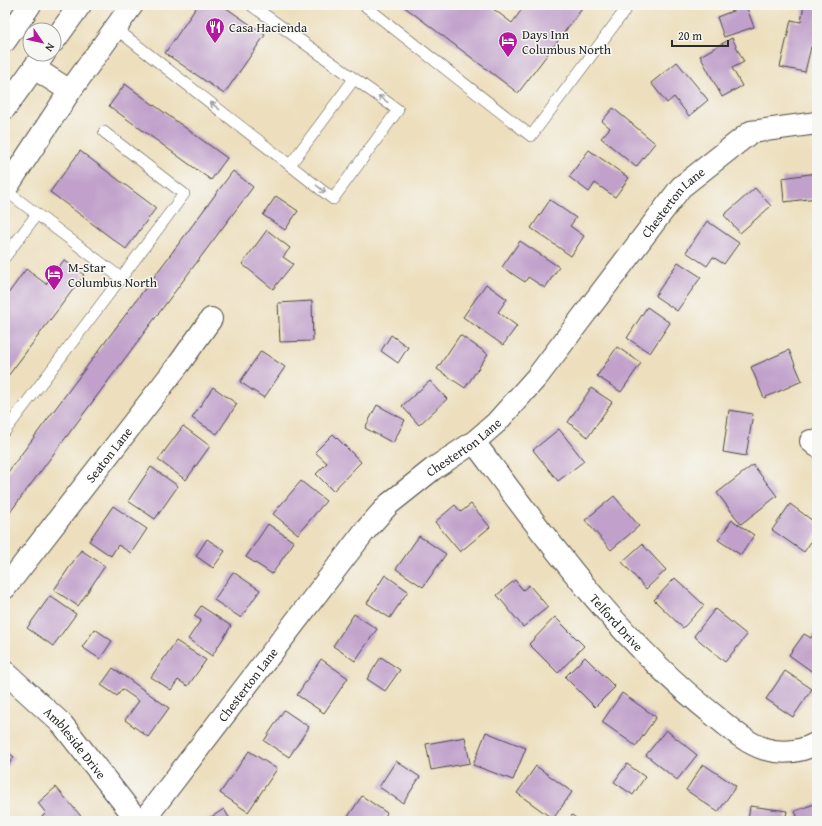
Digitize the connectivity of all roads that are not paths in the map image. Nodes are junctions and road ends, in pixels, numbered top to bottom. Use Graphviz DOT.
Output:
graph roads {
  1 [pos="30,5"];
  2 [pos="80,5"];
  3 [pos="132,5"];
  4 [pos="251,5"];
  5 [pos="364,5"];
  6 [pos="629,5"];
  7 [pos="115,28"];
  8 [pos="62,30"];
  9 [pos="5,41"];
  10 [pos="38,62"];
  11 [pos="40,62"];
  12 [pos="354,79"];
  13 [pos="70,91"];
  14 [pos="5,108"];
  15 [pos="817,123"];
  16 [pos="104,132"];
  17 [pos="290,165"];
  18 [pos="5,190"];
  19 [pos="37,214"];
  20 [pos="5,257"];
  21 [pos="121,278"];
  22 [pos="210,319"];
  23 [pos="5,431"];
  24 [pos="474,442"];
  25 [pos="5,588"];
  26 [pos="5,672"];
  27 [pos="808,747"];
  28 [pos="138,821"];
  29 [pos="143,821"];
  1 -- 9 [label="street"];
  2 -- 8 [label="street"];
  3 -- 7 [label="street"];
  4 -- 12 [label="lane"];
  5 -- 6 [label="lane"];
  7 -- 13 [label="street"];
  17 -- 7 [label="lane, one-way"];
  10 -- 14 [label="street"];
  11 -- 13 [label="street"];
  12 -- 17 [label="lane"];
  17 -- 12 [label="lane, one-way"];
  13 -- 18 [label="street"];
  15 -- 24 [label="street, Chesterton Lane"];
  16 -- 21 [label="lane"];
  18 -- 19 [label="lane"];
  19 -- 20 [label="lane"];
  19 -- 21 [label="lane"];
  21 -- 23 [label="lane"];
  22 -- 25 [label="street, Seaton Lane"];
  24 -- 27 [label="street, Telford Drive"];
  24 -- 29 [label="street, Chesterton Lane"];
  26 -- 28 [label="street, Ambleside Drive"];
}
